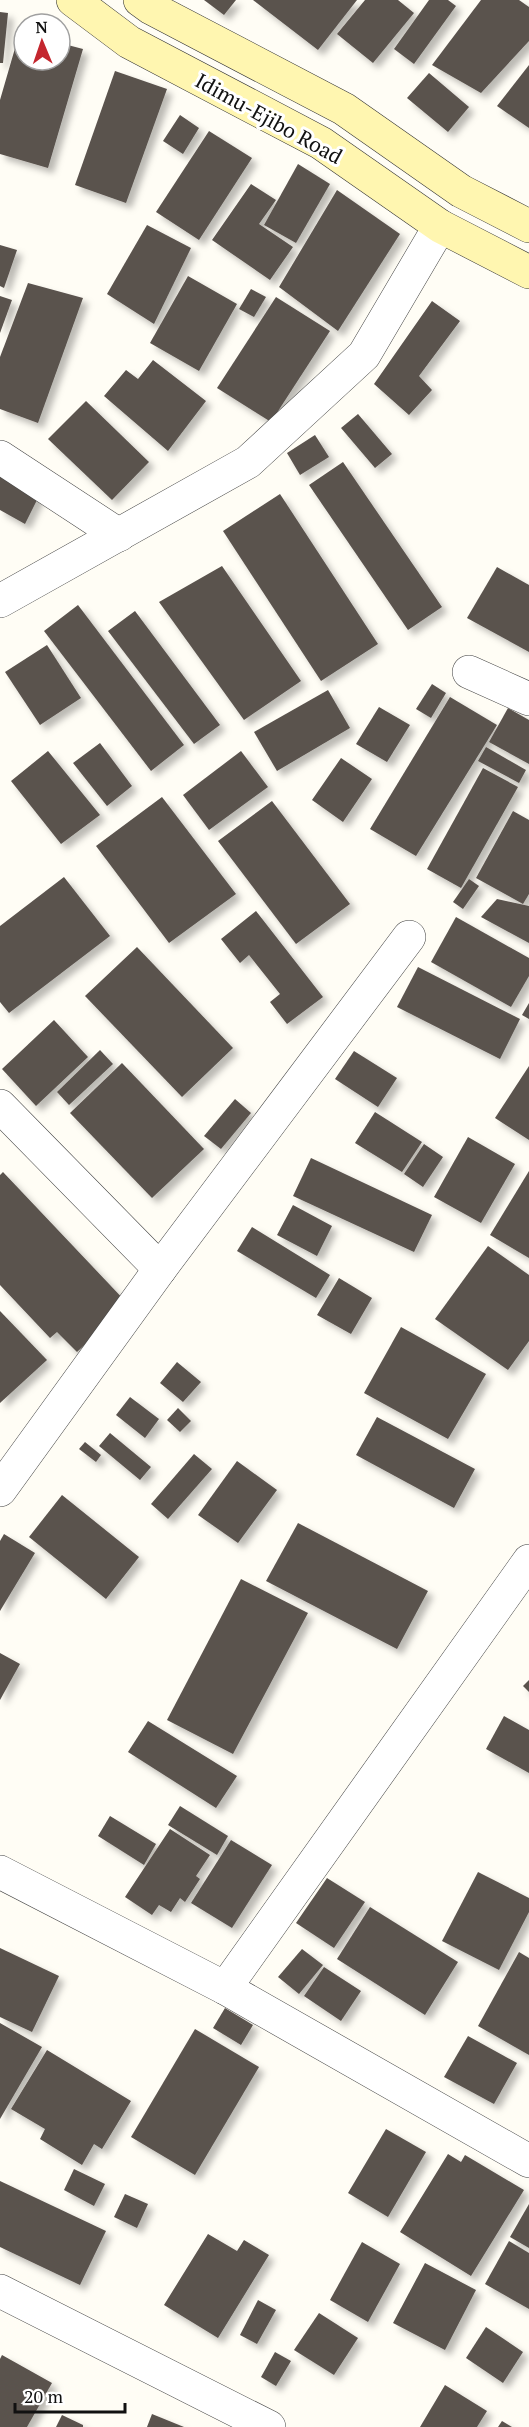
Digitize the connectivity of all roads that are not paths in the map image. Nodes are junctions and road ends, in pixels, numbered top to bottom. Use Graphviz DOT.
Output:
graph roads {
  1 [pos="73,0"];
  2 [pos="140,0"];
  3 [pos="440,226"];
  4 [pos="529,226"];
  5 [pos="529,272"];
  6 [pos="0,457"];
  7 [pos="119,535"];
  8 [pos="0,601"];
  9 [pos="470,672"];
  10 [pos="529,699"];
  11 [pos="409,937"];
  12 [pos="0,1106"];
  13 [pos="160,1269"];
  14 [pos="0,1490"];
  15 [pos="529,1561"];
  16 [pos="0,1872"];
  17 [pos="225,1988"];
  18 [pos="529,2161"];
  19 [pos="0,2291"];
  20 [pos="269,2427"];
  1 -- 3 [label="main road, Idimu-Ejibo Road"];
  2 -- 4 [label="main road, Idimu-Ejibo Road"];
  3 -- 5 [label="main road, Idimu-Ejibo Road"];
  3 -- 7 [label="street"];
  6 -- 7 [label="street"];
  7 -- 8 [label="street"];
  9 -- 10 [label="street"];
  11 -- 13 [label="street"];
  12 -- 13 [label="street"];
  13 -- 14 [label="street"];
  15 -- 17 [label="street"];
  16 -- 17 [label="street"];
  17 -- 18 [label="street"];
  19 -- 20 [label="street"];
}
